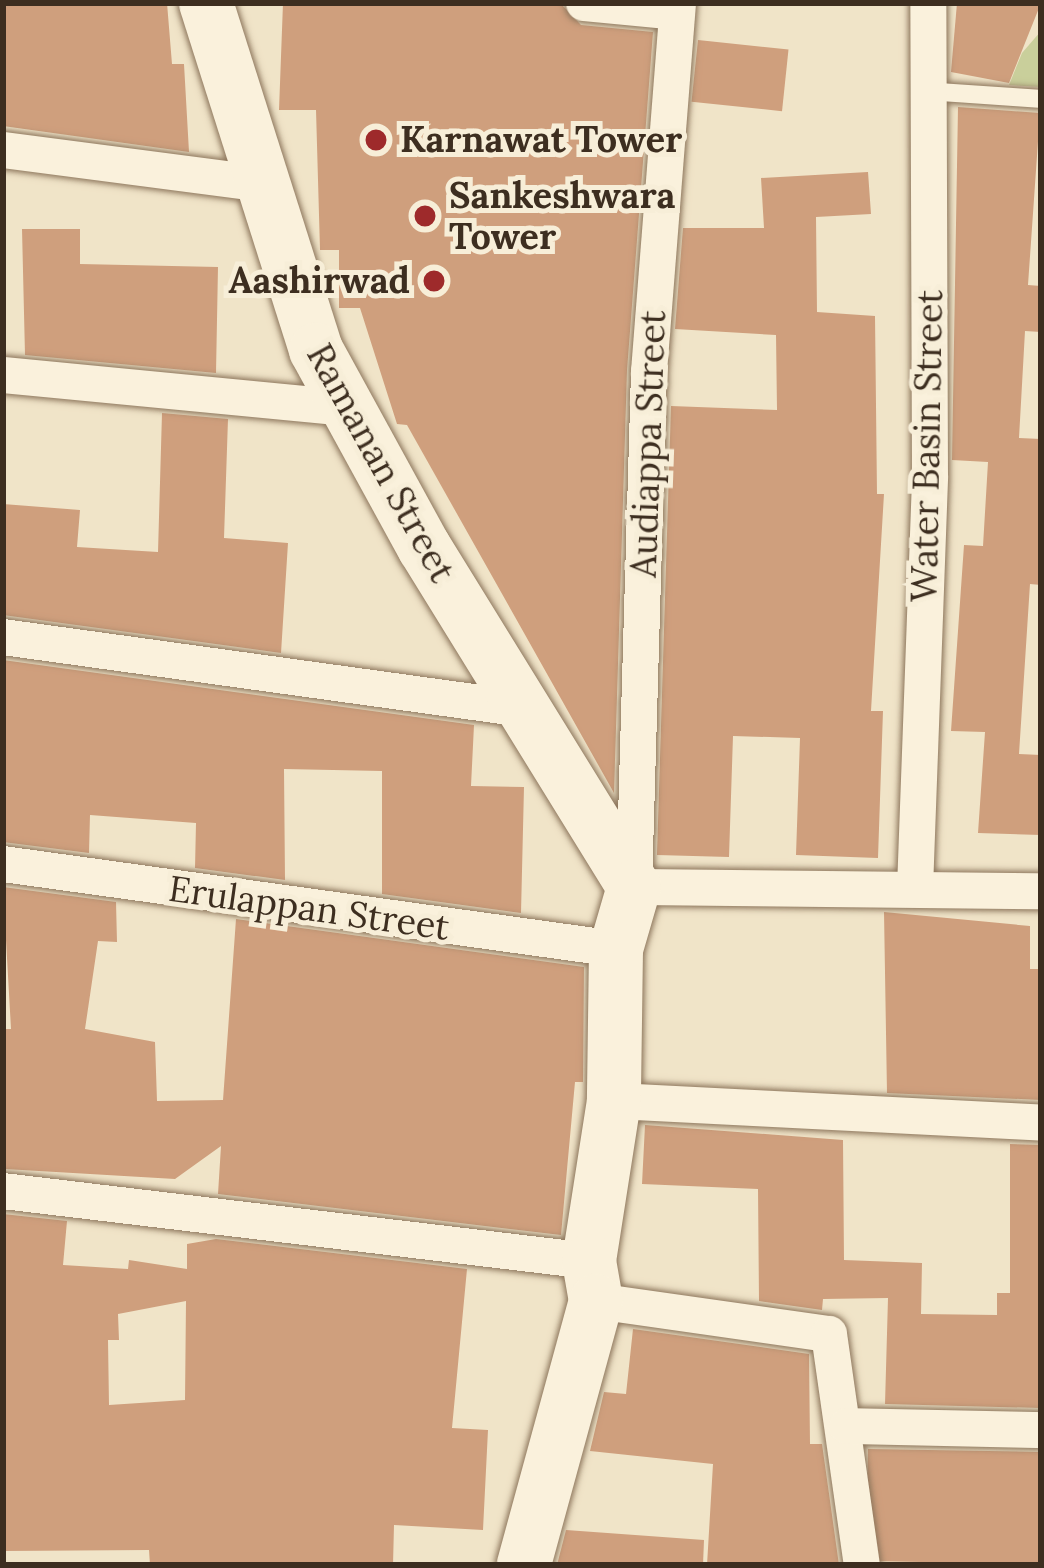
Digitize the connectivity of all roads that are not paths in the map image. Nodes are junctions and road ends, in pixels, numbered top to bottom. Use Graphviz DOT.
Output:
graph roads {
  1 [pos="206,3"];
  2 [pos="584,3"];
  3 [pos="928,3"];
  4 [pos="678,8"];
  5 [pos="925,91"];
  6 [pos="1041,99"];
  7 [pos="3,150"];
  8 [pos="257,183"];
  9 [pos="3,375"];
  10 [pos="345,408"];
  11 [pos="3,637"];
  12 [pos="524,709"];
  13 [pos="3,863"];
  14 [pos="634,887"];
  15 [pos="915,889"];
  16 [pos="1041,891"];
  17 [pos="616,949"];
  18 [pos="614,1100"];
  19 [pos="1041,1123"];
  20 [pos="3,1191"];
  21 [pos="592,1281"];
  22 [pos="847,1426"];
  23 [pos="1041,1430"];
  24 [pos="524,1565"];
  25 [pos="862,1565"];
  1 -- 8 [label="street, Ramanan Street"];
  2 -- 4 [label="street"];
  3 -- 5 [label="street, Water Basin Street"];
  4 -- 14 [label="street, Audiappa Street"];
  5 -- 6 [label="lane"];
  5 -- 15 [label="street, Water Basin Street"];
  7 -- 8 [label="street"];
  8 -- 10 [label="street, Ramanan Street"];
  9 -- 10 [label="street"];
  10 -- 12 [label="street, Ramanan Street"];
  11 -- 12 [label="street"];
  12 -- 14 [label="street, Ramanan Street"];
  13 -- 17 [label="street, Erulappan Street"];
  14 -- 15 [label="street"];
  14 -- 17 [label="street"];
  15 -- 16 [label="street"];
  17 -- 18 [label="street"];
  18 -- 19 [label="street"];
  18 -- 21 [label="street"];
  20 -- 21 [label="street"];
  21 -- 22 [label="street"];
  21 -- 24 [label="street"];
  22 -- 23 [label="street"];
  22 -- 25 [label="street"];
}
